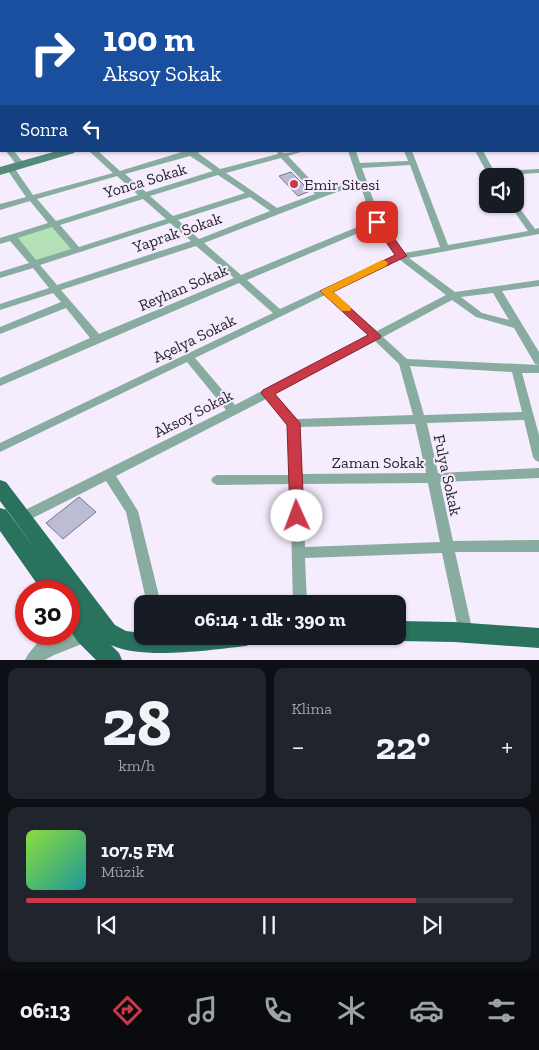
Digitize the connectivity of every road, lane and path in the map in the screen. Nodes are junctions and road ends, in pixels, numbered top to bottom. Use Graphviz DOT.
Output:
graph roads {
  1 [pos="10,152"];
  2 [pos="66,152"];
  3 [pos="94,152"];
  4 [pos="193,152"];
  5 [pos="352,152"];
  6 [pos="408,152"];
  7 [pos="480,152"];
  8 [pos="282,153"];
  9 [pos="412,163"];
  10 [pos="357,166"];
  11 [pos="10,168"];
  12 [pos="488,168"];
  13 [pos="539,171"];
  14 [pos="219,172"];
  15 [pos="524,172"];
  16 [pos="120,174"];
  17 [pos="362,181"];
  18 [pos="251,194"];
  19 [pos="320,195"];
  20 [pos="144,196"];
  21 [pos="32,198"];
  22 [pos="0,208"];
  23 [pos="277,212"];
  24 [pos="520,213"];
  25 [pos="172,220"];
  26 [pos="377,222"];
  27 [pos="54,224"];
  28 [pos="536,232"];
  29 [pos="13,238"];
  30 [pos="0,241"];
  31 [pos="198,242"];
  32 [pos="445,248"];
  33 [pos="77,250"];
  34 [pos="402,256"];
  35 [pos="34,264"];
  36 [pos="0,275"];
  37 [pos="240,280"];
  38 [pos="539,284"];
  39 [pos="56,288"];
  40 [pos="496,290"];
  41 [pos="326,291"];
  42 [pos="454,295"];
  43 [pos="68,303"];
  44 [pos="0,308"];
  45 [pos="278,312"];
  46 [pos="518,326"];
  47 [pos="0,331"];
  48 [pos="376,336"];
  49 [pos="97,339"];
  50 [pos="189,358"];
  51 [pos="539,361"];
  52 [pos="404,362"];
  53 [pos="539,369"];
  54 [pos="516,370"];
  55 [pos="0,382"];
  56 [pos="267,393"];
  57 [pos="233,411"];
  58 [pos="528,416"];
  59 [pos="420,419"];
  60 [pos="294,423"];
  61 [pos="0,448"];
  62 [pos="539,458"];
  63 [pos="108,474"];
  64 [pos="539,474"];
  65 [pos="433,478"];
  66 [pos="296,479"];
  67 [pos="217,480"];
  68 [pos="0,487"];
  69 [pos="0,516"];
  70 [pos="23,517"];
  71 [pos="539,546"];
  72 [pos="447,548"];
  73 [pos="298,553"];
  74 [pos="46,580"];
  75 [pos="152,595"];
  76 [pos="300,595"];
  77 [pos="80,628"];
  78 [pos="406,631"];
  79 [pos="466,633"];
  80 [pos="85,635"];
  81 [pos="115,636"];
  82 [pos="134,638"];
  83 [pos="539,638"];
  84 [pos="46,645"];
  85 [pos="31,660"];
  86 [pos="111,660"];
  1 -- 11 [label="street"];
  2 -- 11 [label="street"];
  3 -- 16 [label="street"];
  4 -- 14 [label="street"];
  4 -- 16 [label="street"];
  5 -- 10 [label="street"];
  6 -- 9 [label="street"];
  7 -- 12 [label="street"];
  8 -- 14 [label="street, Yonca Sokak"];
  8 -- 19 [label="street"];
  9 -- 10 [label="street"];
  9 -- 32 [label="street"];
  10 -- 17 [label="street"];
  11 -- 21 [label="street"];
  13 -- 15 [label="street"];
  14 -- 18 [label="street"];
  14 -- 20 [label="street, Yonca Sokak"];
  16 -- 20 [label="street"];
  16 -- 21 [label="street"];
  17 -- 19 [label="street, Yaprak Sokak"];
  17 -- 26 [label="street"];
  18 -- 23 [label="street"];
  18 -- 25 [label="street"];
  19 -- 23 [label="street, Yaprak Sokak"];
  20 -- 25 [label="street"];
  20 -- 27 [label="street, Yonca Sokak"];
  21 -- 22 [label="street"];
  21 -- 27 [label="street"];
  23 -- 31 [label="street, Yaprak Sokak"];
  24 -- 28 [label="street"];
  25 -- 31 [label="street"];
  25 -- 33 [label="street"];
  26 -- 34 [label="street"];
  26 -- 37 [label="street, Reyhan Sokak"];
  27 -- 29 [label="street, Yonca Sokak"];
  27 -- 33 [label="street"];
  28 -- 32 [label="street, Açelya Sokak"];
  29 -- 30 [label="street, Yonca Sokak"];
  29 -- 35 [label="street"];
  31 -- 37 [label="street"];
  31 -- 39 [label="street, Yaprak Sokak"];
  32 -- 34 [label="street, Açelya Sokak"];
  33 -- 35 [label="street"];
  34 -- 41 [label="street, Açelya Sokak"];
  34 -- 42 [label="street"];
  35 -- 36 [label="street"];
  35 -- 39 [label="street"];
  37 -- 45 [label="street"];
  37 -- 49 [label="street, Reyhan Sokak"];
  38 -- 40 [label="street"];
  39 -- 43 [label="street"];
  39 -- 44 [label="street, Yaprak Sokak"];
  40 -- 42 [label="street"];
  40 -- 46 [label="street"];
  41 -- 45 [label="street, Açelya Sokak"];
  41 -- 48 [label="street"];
  42 -- 46 [label="street"];
  42 -- 48 [label="street, Aksoy Sokak"];
  43 -- 47 [label="street"];
  43 -- 49 [label="street"];
  45 -- 50 [label="street, Açelya Sokak"];
  46 -- 51 [label="street"];
  48 -- 52 [label="street"];
  48 -- 56 [label="street, Aksoy Sokak"];
  49 -- 55 [label="street, Reyhan Sokak"];
  50 -- 57 [label="street"];
  50 -- 61 [label="street, Açelya Sokak"];
  52 -- 54 [label="street"];
  52 -- 59 [label="street, Fulya Sokak"];
  53 -- 54 [label="street"];
  54 -- 58 [label="street"];
  56 -- 57 [label="street, Aksoy Sokak"];
  56 -- 60 [label="street"];
  57 -- 63 [label="street, Aksoy Sokak"];
  58 -- 59 [label="street"];
  58 -- 62 [label="street"];
  59 -- 60 [label="street"];
  59 -- 65 [label="street, Fulya Sokak"];
  60 -- 66 [label="street"];
  63 -- 70 [label="street, Aksoy Sokak"];
  63 -- 75 [label="street"];
  64 -- 65 [label="street, Zaman Sokak"];
  65 -- 66 [label="street, Zaman Sokak"];
  65 -- 72 [label="street, Fulya Sokak"];
  66 -- 67 [label="street, Zaman Sokak"];
  66 -- 73 [label="street"];
  68 -- 70 [label="main road"];
  69 -- 74 [label="main road"];
  70 -- 81 [label="main road"];
  71 -- 72 [label="street"];
  72 -- 73 [label="street"];
  72 -- 79 [label="street, Fulya Sokak"];
  73 -- 76 [label="street"];
  77 -- 80 [label="main road"];
  78 -- 79 [label="main road"];
  79 -- 83 [label="main road"];
  80 -- 81 [label="street"];
  80 -- 85 [label="street"];
  80 -- 86 [label="main road"];
  81 -- 82 [label="main road"];
  84 -- 85 [label="street"];
}
